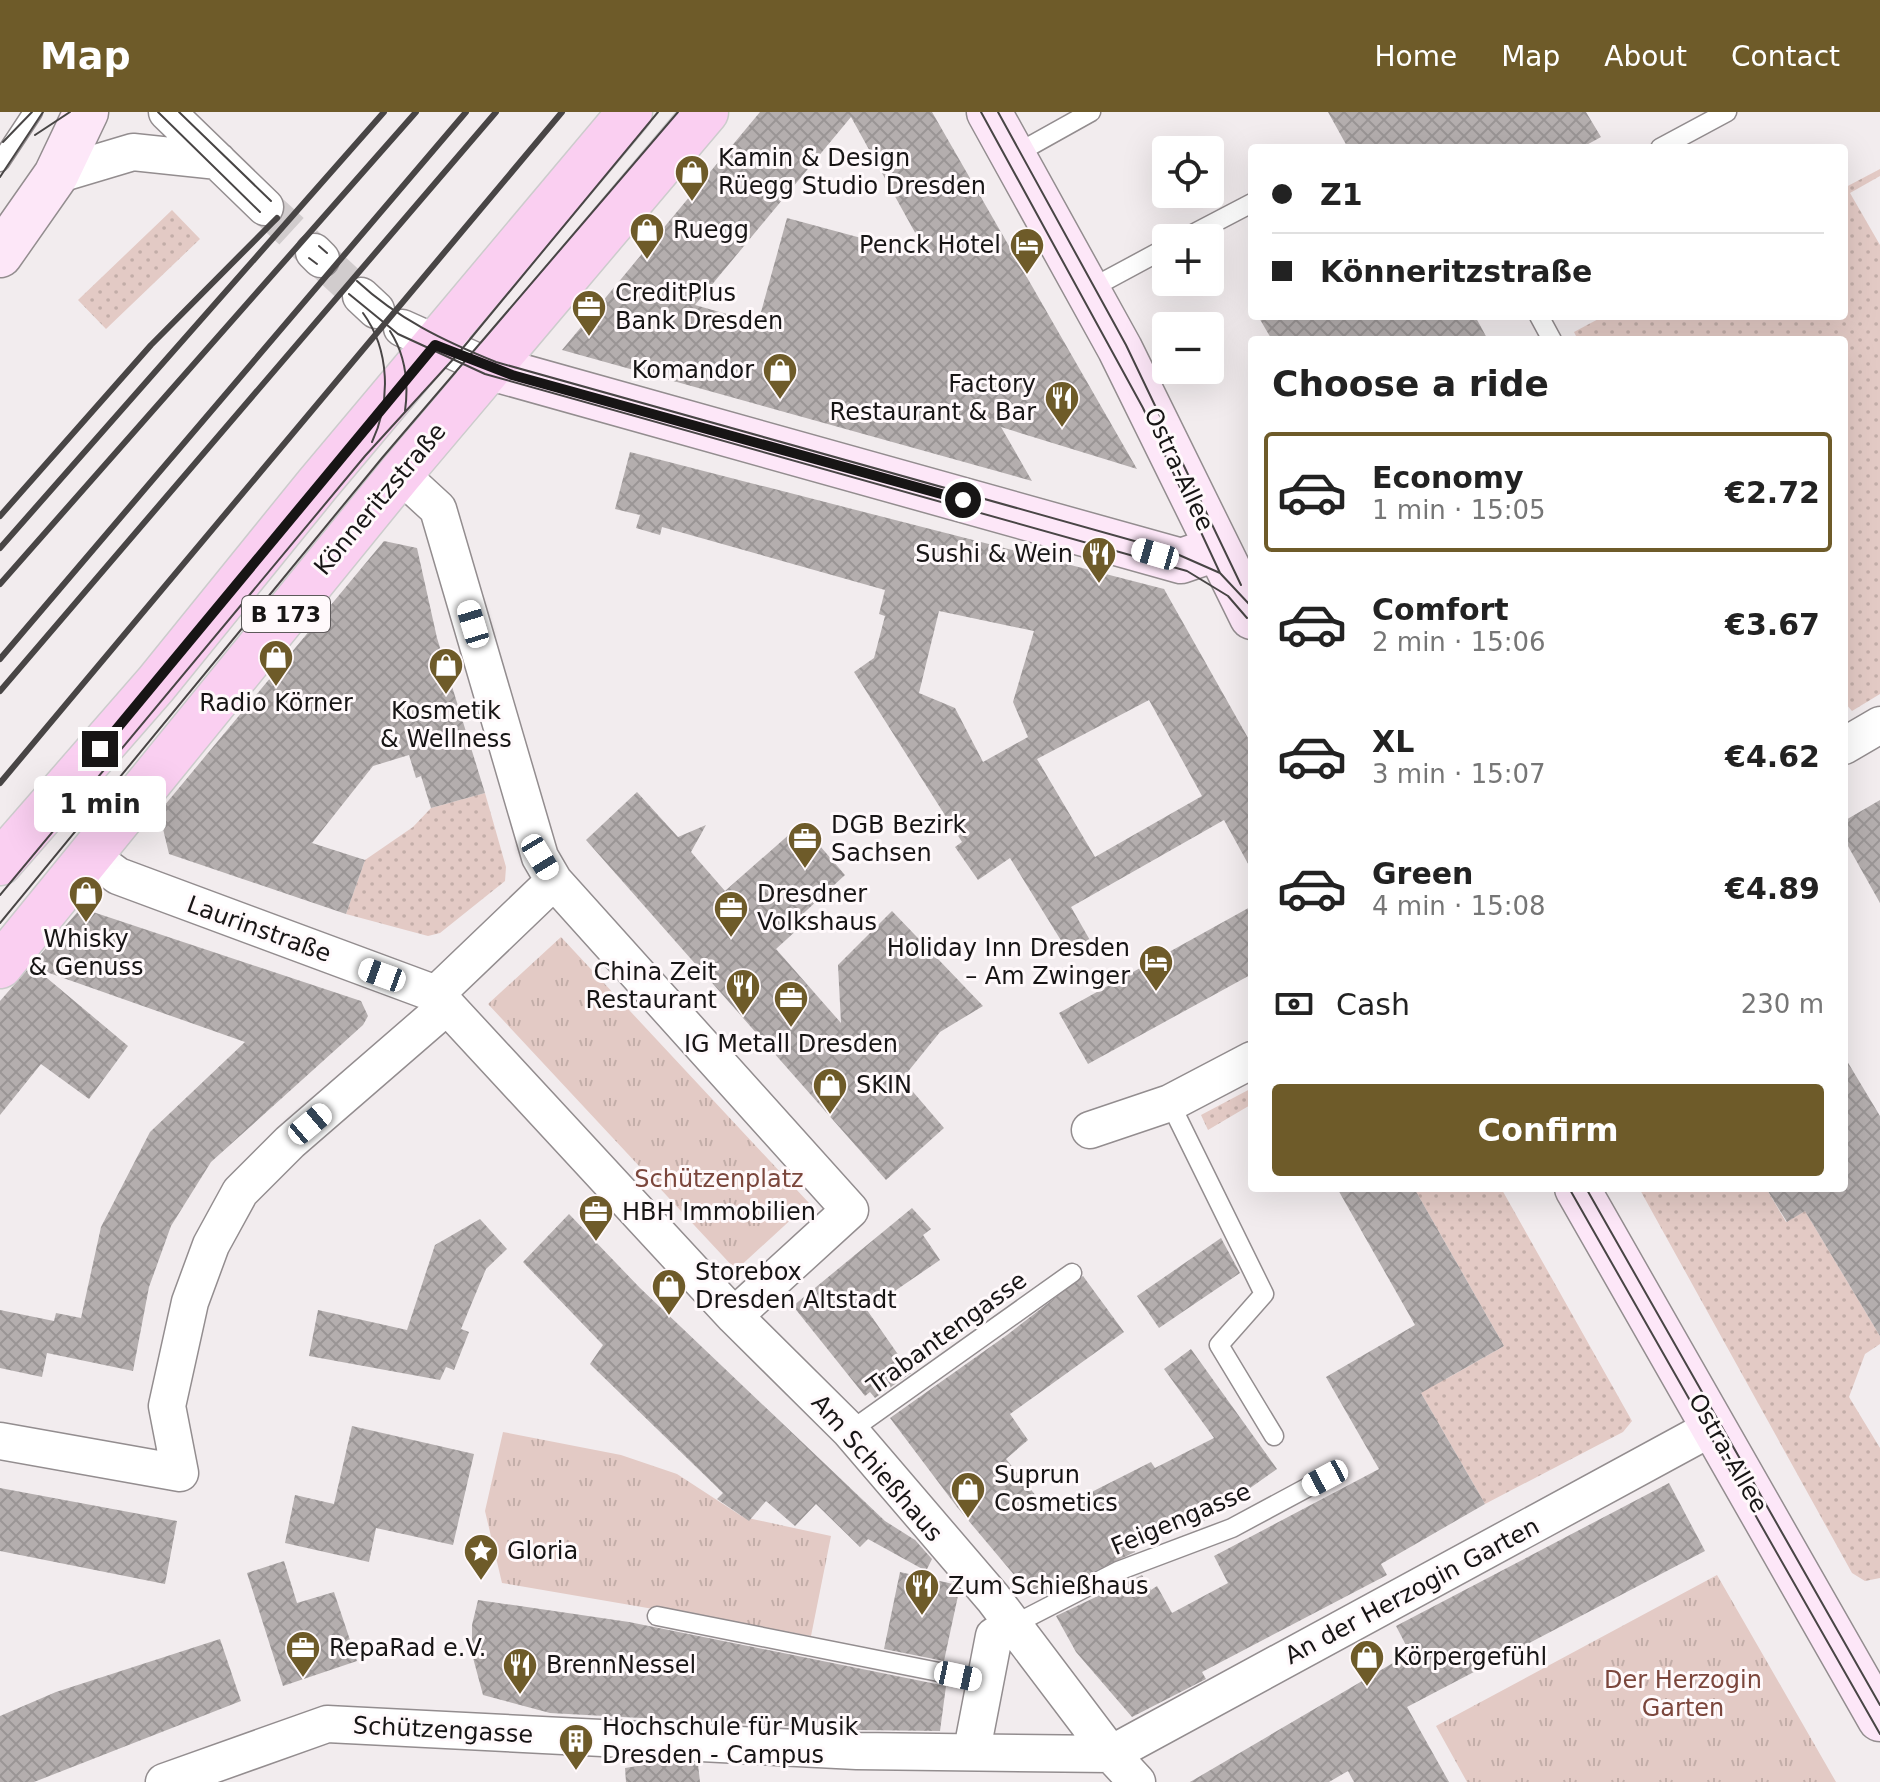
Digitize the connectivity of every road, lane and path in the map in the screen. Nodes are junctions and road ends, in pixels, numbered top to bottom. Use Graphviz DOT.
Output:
graph roads {
  1 [pos="33,112"];
  2 [pos="86,112"];
  3 [pos="167,112"];
  4 [pos="630,112"];
  5 [pos="706,112"];
  6 [pos="989,112"];
  7 [pos="1091,112"];
  8 [pos="1727,112"];
  9 [pos="1667,144"];
  10 [pos="1014,155"];
  11 [pos="218,161"];
  12 [pos="0,162"];
  13 [pos="56,175"];
  14 [pos="1248,205"];
  15 [pos="265,207"];
  16 [pos="1212,224"];
  17 [pos="0,255"];
  18 [pos="1152,256"];
  19 [pos="1088,290"];
  20 [pos="393,320"];
  21 [pos="491,368"];
  22 [pos="400,474"];
  23 [pos="1216,549"];
  24 [pos="1248,609"];
  25 [pos="88,854"];
  26 [pos="0,863"];
  27 [pos="554,881"];
  28 [pos="0,966"];
  29 [pos="441,1000"];
  30 [pos="1248,1062"];
  31 [pos="1170,1103"];
  32 [pos="1090,1130"];
  33 [pos="1579,1192"];
  34 [pos="1072,1273"];
  35 [pos="734,1316"];
  36 [pos="1713,1427"];
  37 [pos="850,1431"];
  38 [pos="1274,1436"];
  39 [pos="0,1441"];
  40 [pos="1325,1478"];
  41 [pos="657,1616"];
  42 [pos="1013,1625"];
  43 [pos="984,1681"];
  44 [pos="1880,1719"];
  45 [pos="972,1750"];
  46 [pos="1111,1754"];
  47 [pos="164,1782"];
  48 [pos="1137,1782"];
  1 -- 12 [label="lane"];
  2 -- 13 [label="street"];
  3 -- 11 [label="street"];
  4 -- 20 [label="main road, B 173"];
  5 -- 21 [label="main road, Könneritzstraße / B 173"];
  6 -- 10 [label="street, Ostra-Allee"];
  7 -- 10 [label="lane"];
  8 -- 9 [label="lane"];
  10 -- 19 [label="street, Ostra-Allee"];
  11 -- 13 [label="street"];
  11 -- 15 [label="street"];
  13 -- 17 [label="street"];
  14 -- 16 [label="lane"];
  18 -- 19 [label="lane"];
  19 -- 23 [label="street, Ostra-Allee"];
  20 -- 21 [label="street"];
  20 -- 26 [label="main road, B 173"];
  21 -- 22 [label="main road, Könneritzstraße / B 173"];
  21 -- 23 [label="street"];
  22 -- 25 [label="main road, Könneritzstraße / B 173"];
  22 -- 27 [label="street"];
  23 -- 24 [label="street, Ostra-Allee"];
  25 -- 28 [label="main road, Könneritzstraße / B 173"];
  25 -- 29 [label="street, Laurinstraße"];
  27 -- 29 [label="street"];
  27 -- 35 [label="street"];
  29 -- 35 [label="street"];
  29 -- 39 [label="street"];
  30 -- 31 [label="street"];
  31 -- 32 [label="street"];
  31 -- 38 [label="lane"];
  33 -- 36 [label="street, Ostra-Allee"];
  34 -- 37 [label="lane, Trabantengasse"];
  35 -- 37 [label="street, Am Schießhaus"];
  36 -- 44 [label="street, Ostra-Allee"];
  36 -- 46 [label="street, An der Herzogin Garten"];
  37 -- 42 [label="street, Am Schießhaus"];
  40 -- 42 [label="lane, Feigengasse"];
  41 -- 43 [label="lane"];
  42 -- 43 [label="street"];
  42 -- 46 [label="street, Am Schießhaus"];
  43 -- 45 [label="street"];
  45 -- 46 [label="street"];
  45 -- 47 [label="street, Schützengasse"];
  46 -- 48 [label="street, Am Schießhaus"];
}
